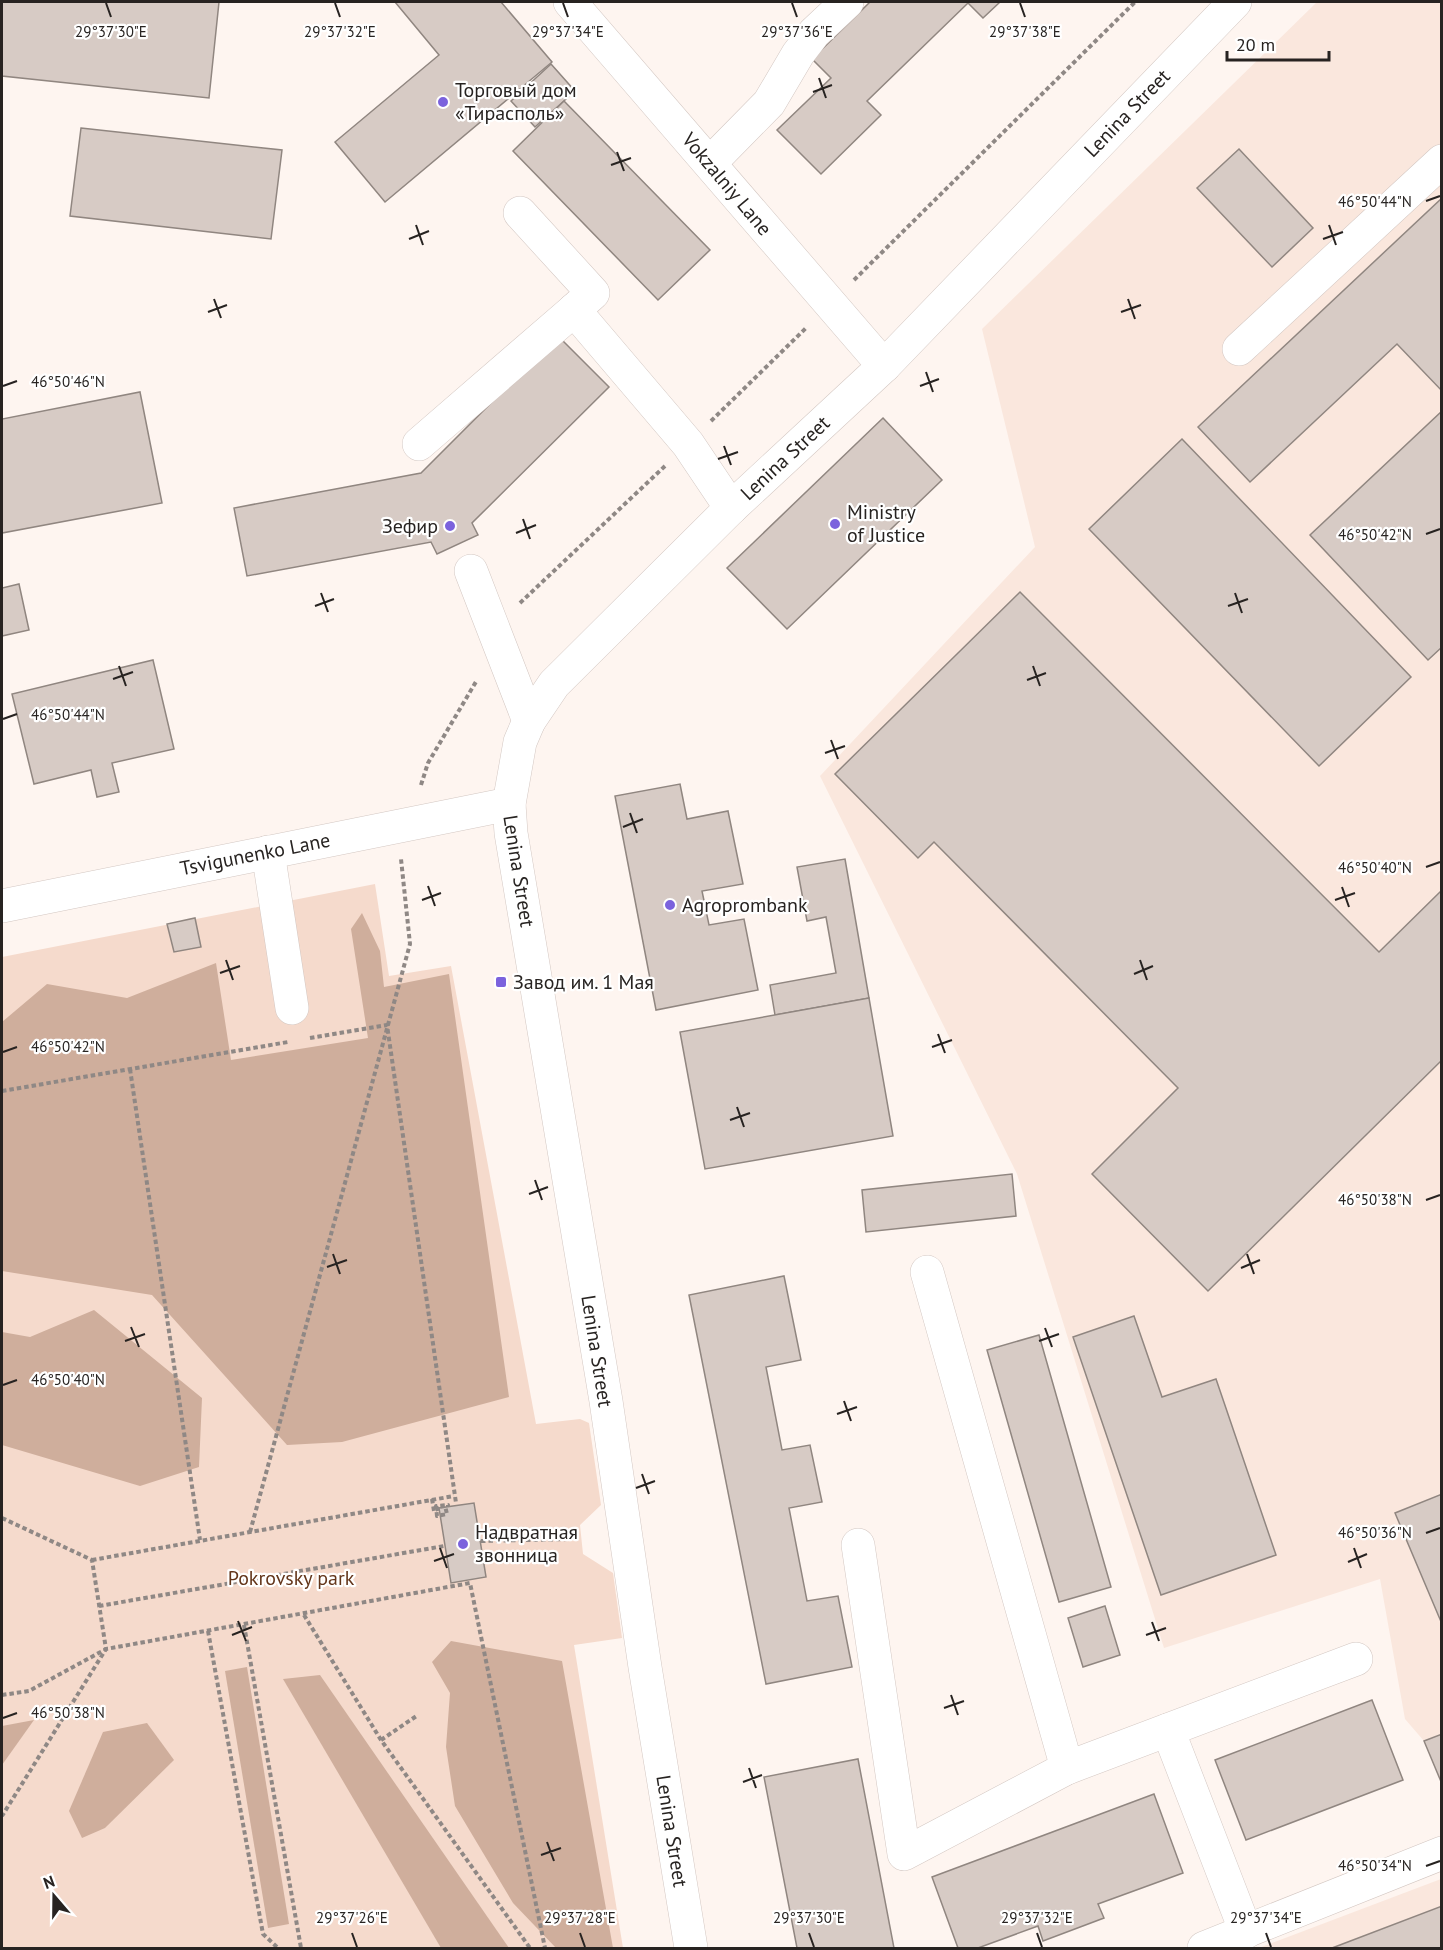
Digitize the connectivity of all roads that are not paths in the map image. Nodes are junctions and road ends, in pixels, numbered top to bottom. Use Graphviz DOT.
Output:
graph roads {
  1 [pos="570,2"];
  2 [pos="847,2"];
  3 [pos="1235,2"];
  4 [pos="1442,161"];
  5 [pos="710,163"];
  6 [pos="520,213"];
  7 [pos="574,310"];
  8 [pos="1239,349"];
  9 [pos="884,366"];
  10 [pos="419,444"];
  11 [pos="731,508"];
  12 [pos="471,571"];
  13 [pos="529,721"];
  14 [pos="509,804"];
  15 [pos="268,852"];
  16 [pos="2,906"];
  17 [pos="292,1008"];
  18 [pos="927,1272"];
  19 [pos="858,1545"];
  20 [pos="1356,1659"];
  21 [pos="1167,1730"];
  22 [pos="1067,1768"];
  23 [pos="1442,1853"];
  24 [pos="1246,1932"];
  25 [pos="691,1948"];
  26 [pos="1204,1948"];
  1 -- 5 [label="street, Vokzalniy Lane"];
  2 -- 5 [label="street"];
  3 -- 9 [label="street, Lenina Street"];
  4 -- 8 [label="street"];
  5 -- 9 [label="street, Vokzalniy Lane"];
  6 -- 7 [label="street"];
  7 -- 10 [label="street"];
  7 -- 11 [label="street"];
  9 -- 11 [label="street, Lenina Street"];
  11 -- 13 [label="street, Lenina Street"];
  12 -- 13 [label="street"];
  13 -- 14 [label="street, Lenina Street"];
  14 -- 15 [label="street, Tsvigunenko Lane"];
  14 -- 25 [label="street, Lenina Street"];
  15 -- 16 [label="street, Tsvigunenko Lane"];
  15 -- 17 [label="street"];
  18 -- 22 [label="street"];
  19 -- 22 [label="street"];
  20 -- 21 [label="street"];
  21 -- 22 [label="street"];
  21 -- 24 [label="street"];
  23 -- 24 [label="street"];
  24 -- 26 [label="street"];
}
